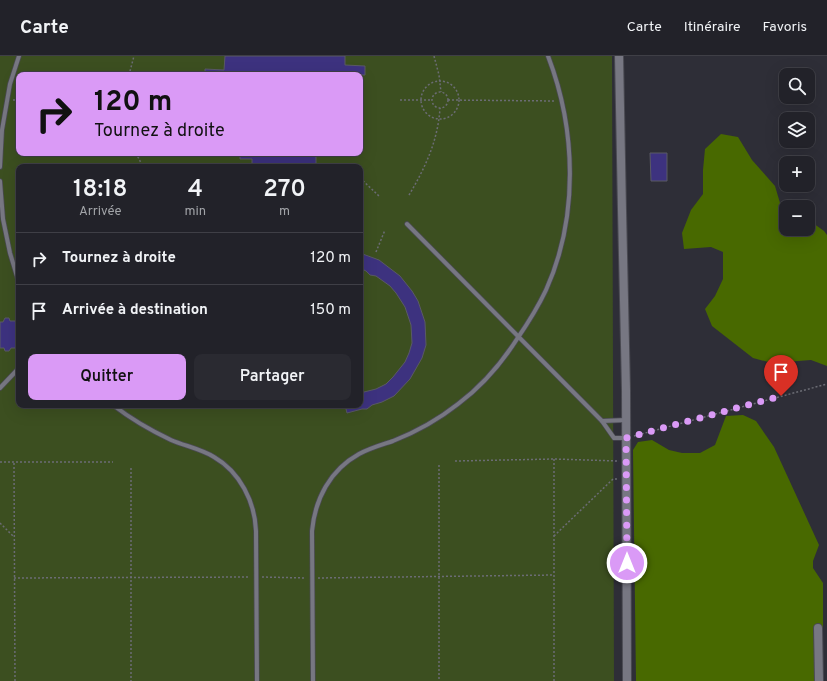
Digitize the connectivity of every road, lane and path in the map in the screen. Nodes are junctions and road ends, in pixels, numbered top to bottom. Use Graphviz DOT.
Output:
graph roads {
  1 [pos="19,56"];
  2 [pos="134,56"];
  3 [pos="434,56"];
  4 [pos="548,56"];
  5 [pos="620,56"];
  6 [pos="130,72"];
  7 [pos="440,81"];
  8 [pos="440,92"];
  9 [pos="400,100"];
  10 [pos="421,100"];
  11 [pos="432,100"];
  12 [pos="448,100"];
  13 [pos="460,100"];
  14 [pos="561,101"];
  15 [pos="440,108"];
  16 [pos="440,119"];
  17 [pos="0,167"];
  18 [pos="0,181"];
  19 [pos="363,181"];
  20 [pos="409,195"];
  21 [pos="379,196"];
  22 [pos="407,224"];
  23 [pos="385,230"];
  24 [pos="376,252"];
  25 [pos="16,273"];
  26 [pos="519,337"];
  27 [pos="16,371"];
  28 [pos="827,384"];
  29 [pos="0,388"];
  30 [pos="117,408"];
  31 [pos="626,420"];
  32 [pos="602,421"];
  33 [pos="626,438"];
  34 [pos="554,459"];
  35 [pos="455,461"];
  36 [pos="627,461"];
  37 [pos="0,462"];
  38 [pos="113,462"];
  39 [pos="14,463"];
  40 [pos="439,465"];
  41 [pos="131,468"];
  42 [pos="627,479"];
  43 [pos="0,523"];
  44 [pos="554,536"];
  45 [pos="14,537"];
  46 [pos="554,575"];
  47 [pos="439,576"];
  48 [pos="256,577"];
  49 [pos="14,578"];
  50 [pos="131,578"];
  51 [pos="313,578"];
  52 [pos="818,628"];
  53 [pos="15,681"];
  54 [pos="131,681"];
  55 [pos="257,681"];
  56 [pos="313,681"];
  57 [pos="439,681"];
  58 [pos="554,681"];
  59 [pos="627,681"];
  60 [pos="819,681"];
  1 -- 17 [label="lane"];
  2 -- 6 [label="path"];
  3 -- 7 [label="path"];
  4 -- 14 [label="lane"];
  5 -- 31 [label="street"];
  7 -- 8 [label="path"];
  7 -- 10 [label="path"];
  7 -- 13 [label="path"];
  8 -- 11 [label="path"];
  8 -- 12 [label="path"];
  9 -- 10 [label="path"];
  10 -- 11 [label="path"];
  10 -- 16 [label="path"];
  11 -- 15 [label="path"];
  12 -- 13 [label="path"];
  12 -- 15 [label="path"];
  13 -- 14 [label="path"];
  13 -- 16 [label="path"];
  14 -- 26 [label="lane"];
  15 -- 16 [label="path"];
  16 -- 20 [label="path"];
  18 -- 25 [label="lane"];
  19 -- 21 [label="path"];
  22 -- 26 [label="lane"];
  23 -- 24 [label="path"];
  26 -- 32 [label="lane"];
  26 -- 51 [label="lane"];
  27 -- 29 [label="lane"];
  28 -- 33 [label="path"];
  30 -- 48 [label="lane"];
  31 -- 32 [label="lane"];
  31 -- 33 [label="street"];
  32 -- 33 [label="lane"];
  33 -- 36 [label="street"];
  34 -- 35 [label="path"];
  34 -- 36 [label="path"];
  34 -- 44 [label="path"];
  36 -- 42 [label="street"];
  37 -- 39 [label="path"];
  38 -- 39 [label="path"];
  39 -- 45 [label="path"];
  40 -- 47 [label="path"];
  41 -- 50 [label="path"];
  42 -- 44 [label="path"];
  42 -- 59 [label="street"];
  43 -- 45 [label="path"];
  44 -- 46 [label="path"];
  45 -- 49 [label="path"];
  46 -- 47 [label="path"];
  46 -- 58 [label="path"];
  47 -- 51 [label="path"];
  47 -- 57 [label="path"];
  48 -- 50 [label="path"];
  48 -- 51 [label="path"];
  48 -- 55 [label="lane"];
  49 -- 50 [label="path"];
  49 -- 53 [label="path"];
  50 -- 54 [label="path"];
  51 -- 56 [label="lane"];
  52 -- 60 [label="street"];
}
